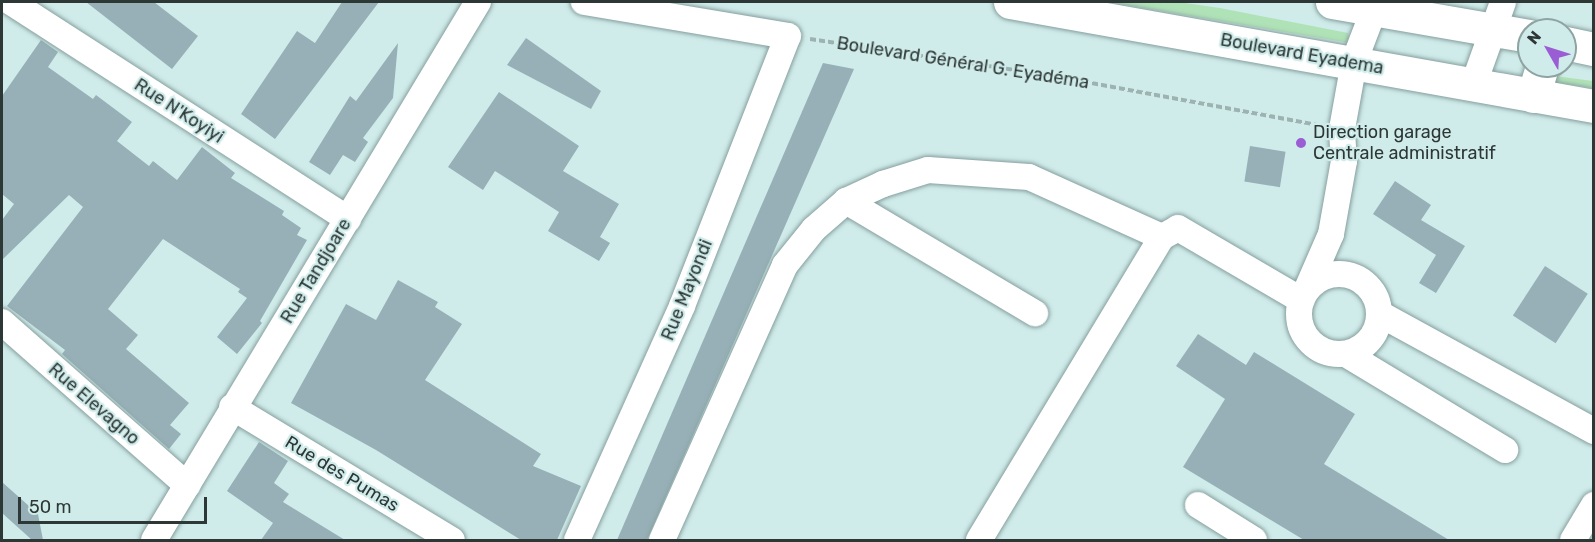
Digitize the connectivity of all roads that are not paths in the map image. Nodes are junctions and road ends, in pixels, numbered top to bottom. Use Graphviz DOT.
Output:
graph roads {
  1 [pos="11,2"];
  2 [pos="478,2"];
  3 [pos="584,2"];
  4 [pos="1010,2"];
  5 [pos="1332,2"];
  6 [pos="1381,4"];
  7 [pos="1499,16"];
  8 [pos="1517,28"];
  9 [pos="1577,46"];
  10 [pos="1593,50"];
  11 [pos="1354,62"];
  12 [pos="1537,81"];
  13 [pos="1473,86"];
  14 [pos="1593,106"];
  15 [pos="846,201"];
  16 [pos="348,219"];
  17 [pos="1162,237"];
  18 [pos="1304,295"];
  19 [pos="1035,313"];
  20 [pos="1380,314"];
  21 [pos="2,322"];
  22 [pos="1346,354"];
  23 [pos="232,407"];
  24 [pos="1593,431"];
  25 [pos="1505,450"];
  26 [pos="187,485"];
  27 [pos="1198,505"];
  28 [pos="1593,505"];
  29 [pos="154,540"];
  30 [pos="452,540"];
  31 [pos="578,540"];
  32 [pos="662,540"];
  33 [pos="980,540"];
  34 [pos="1254,540"];
  35 [pos="1573,540"];
  1 -- 16 [label="street, Rue N'Koyiyi"];
  2 -- 16 [label="street, Rue Tandjoare"];
  3 -- 31 [label="street, Rue Mayondi"];
  4 -- 11 [label="highway, Boulevard Eyadema"];
  5 -- 6 [label="highway"];
  6 -- 7 [label="highway"];
  6 -- 11 [label="street"];
  7 -- 8 [label="highway"];
  7 -- 13 [label="street"];
  9 -- 10 [label="highway"];
  11 -- 13 [label="highway, Boulevard Eyadema"];
  11 -- 18 [label="street"];
  12 -- 13 [label="highway, Boulevard Eyadema"];
  12 -- 14 [label="highway, Boulevard Eyadema"];
  15 -- 17 [label="street"];
  15 -- 19 [label="street"];
  15 -- 32 [label="street"];
  16 -- 23 [label="street, Rue Tandjoare"];
  17 -- 18 [label="street"];
  17 -- 33 [label="street"];
  18 -- 20 [label="street"];
  18 -- 22 [label="street"];
  20 -- 22 [label="street"];
  20 -- 24 [label="street"];
  21 -- 26 [label="street, Rue Elevagno"];
  22 -- 25 [label="street"];
  23 -- 26 [label="street, Rue Tandjoare"];
  23 -- 30 [label="street, Rue des Pumas"];
  26 -- 29 [label="street, Rue Tandjoare"];
  27 -- 34 [label="street"];
  28 -- 35 [label="street"];
}
